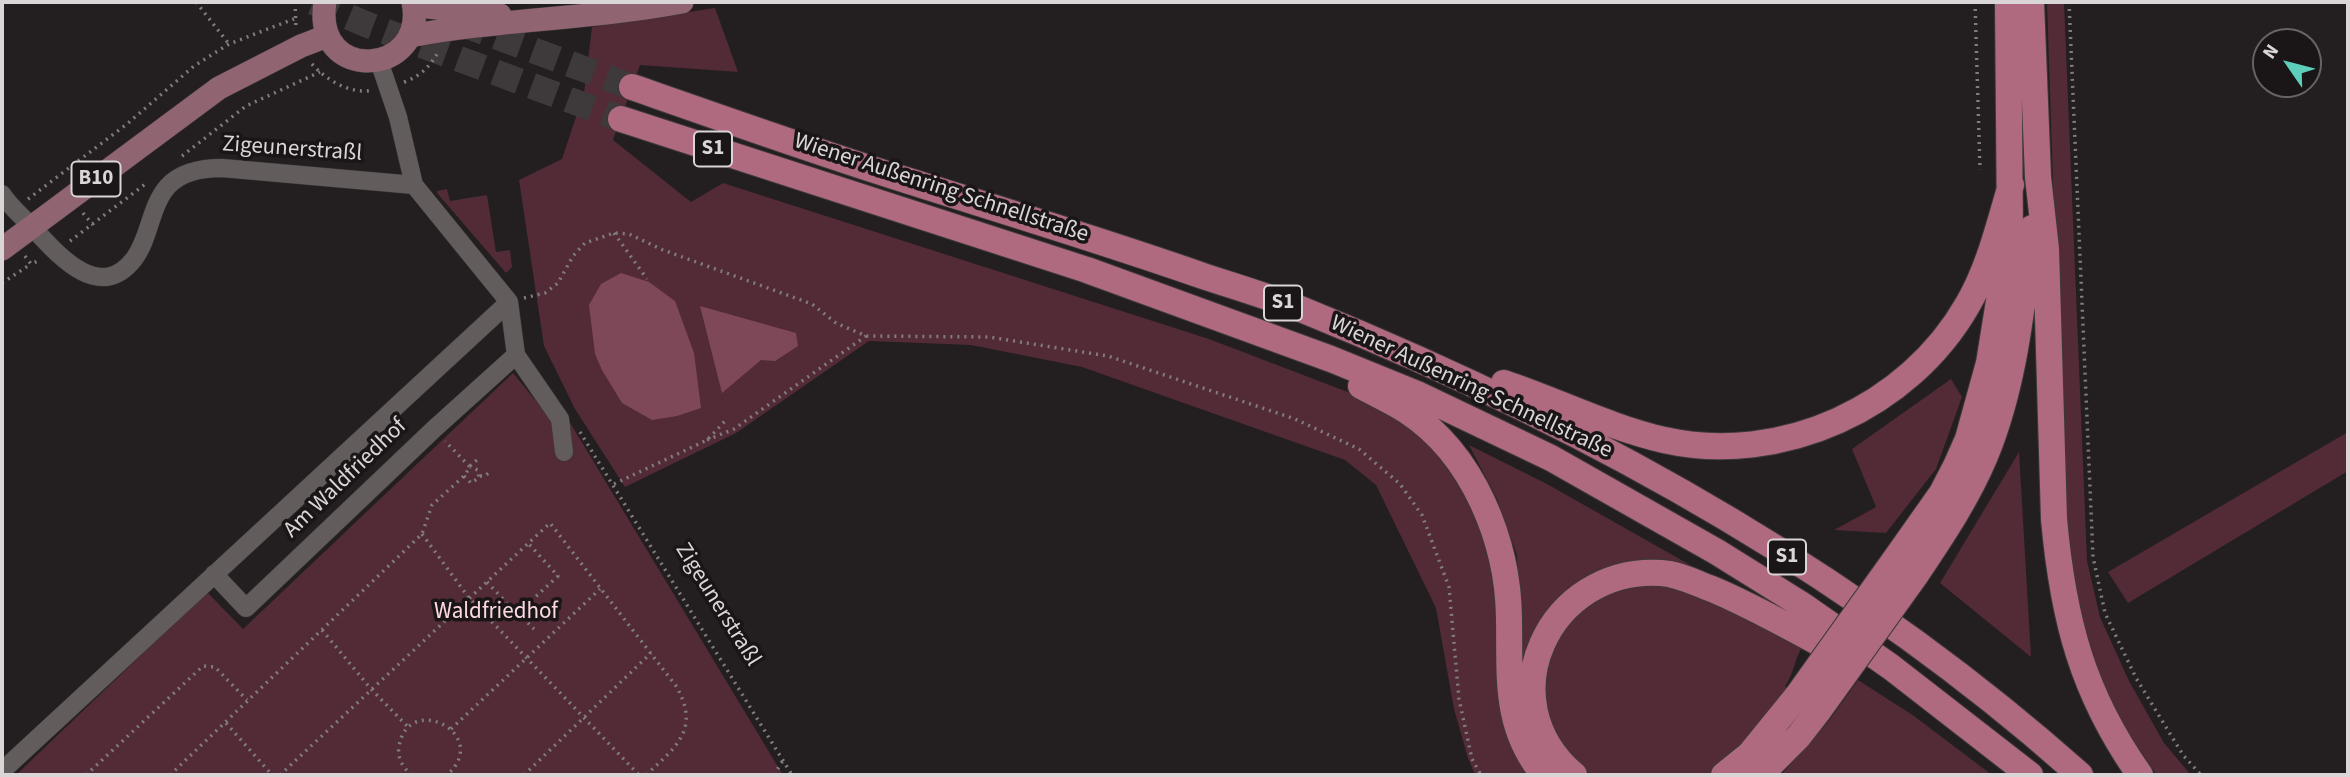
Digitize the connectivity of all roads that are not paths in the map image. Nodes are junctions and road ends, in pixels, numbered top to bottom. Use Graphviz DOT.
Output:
graph roads {
  1 [pos="325,2"];
  2 [pos="413,2"];
  3 [pos="682,2"];
  4 [pos="2008,2"];
  5 [pos="2031,2"];
  6 [pos="539,20"];
  7 [pos="327,36"];
  8 [pos="410,36"];
  9 [pos="379,61"];
  10 [pos="632,87"];
  11 [pos="621,119"];
  12 [pos="2038,177"];
  13 [pos="414,185"];
  14 [pos="2011,185"];
  15 [pos="2,194"];
  16 [pos="32,226"];
  17 [pos="2,249"];
  18 [pos="509,302"];
  19 [pos="516,355"];
  20 [pos="1331,359"];
  21 [pos="1465,382"];
  22 [pos="564,452"];
  23 [pos="1904,568"];
  24 [pos="214,574"];
  25 [pos="1891,667"];
  26 [pos="1809,703"];
  27 [pos="2,771"];
  28 [pos="1544,775"];
  29 [pos="1574,775"];
  30 [pos="1724,775"];
  31 [pos="1760,775"];
  32 [pos="2030,775"];
  33 [pos="2080,775"];
  34 [pos="2140,775"];
  1 -- 7 [label="main road"];
  2 -- 6 [label="main road"];
  2 -- 8 [label="main road"];
  3 -- 6 [label="main road"];
  4 -- 14 [label="highway"];
  5 -- 12 [label="highway"];
  6 -- 8 [label="main road"];
  7 -- 9 [label="main road"];
  7 -- 16 [label="main road, B10"];
  8 -- 9 [label="main road"];
  9 -- 13 [label="street"];
  10 -- 21 [label="highway, Wiener Außenring Schnellstraße / S1"];
  11 -- 20 [label="highway, Wiener Außenring Schnellstraße / S1"];
  12 -- 23 [label="highway"];
  12 -- 34 [label="highway"];
  13 -- 16 [label="street, Zigeunerstraßl"];
  13 -- 18 [label="street"];
  14 -- 21 [label="highway"];
  14 -- 23 [label="highway"];
  15 -- 16 [label="street, Zigeunerstraßl"];
  16 -- 17 [label="main road, B10"];
  18 -- 19 [label="street"];
  18 -- 24 [label="street, Am Waldfriedhof"];
  19 -- 22 [label="street"];
  19 -- 24 [label="street, Am Waldfriedhof"];
  20 -- 25 [label="highway, Wiener Außenring Schnellstraße / S1"];
  20 -- 28 [label="highway"];
  21 -- 33 [label="highway, Wiener Außenring Schnellstraße / S1"];
  23 -- 26 [label="highway, bridge"];
  24 -- 27 [label="street, Am Waldfriedhof"];
  25 -- 29 [label="highway"];
  25 -- 32 [label="highway, Wiener Außenring Schnellstraße / S1"];
  26 -- 30 [label="highway"];
  26 -- 31 [label="highway"];
}
